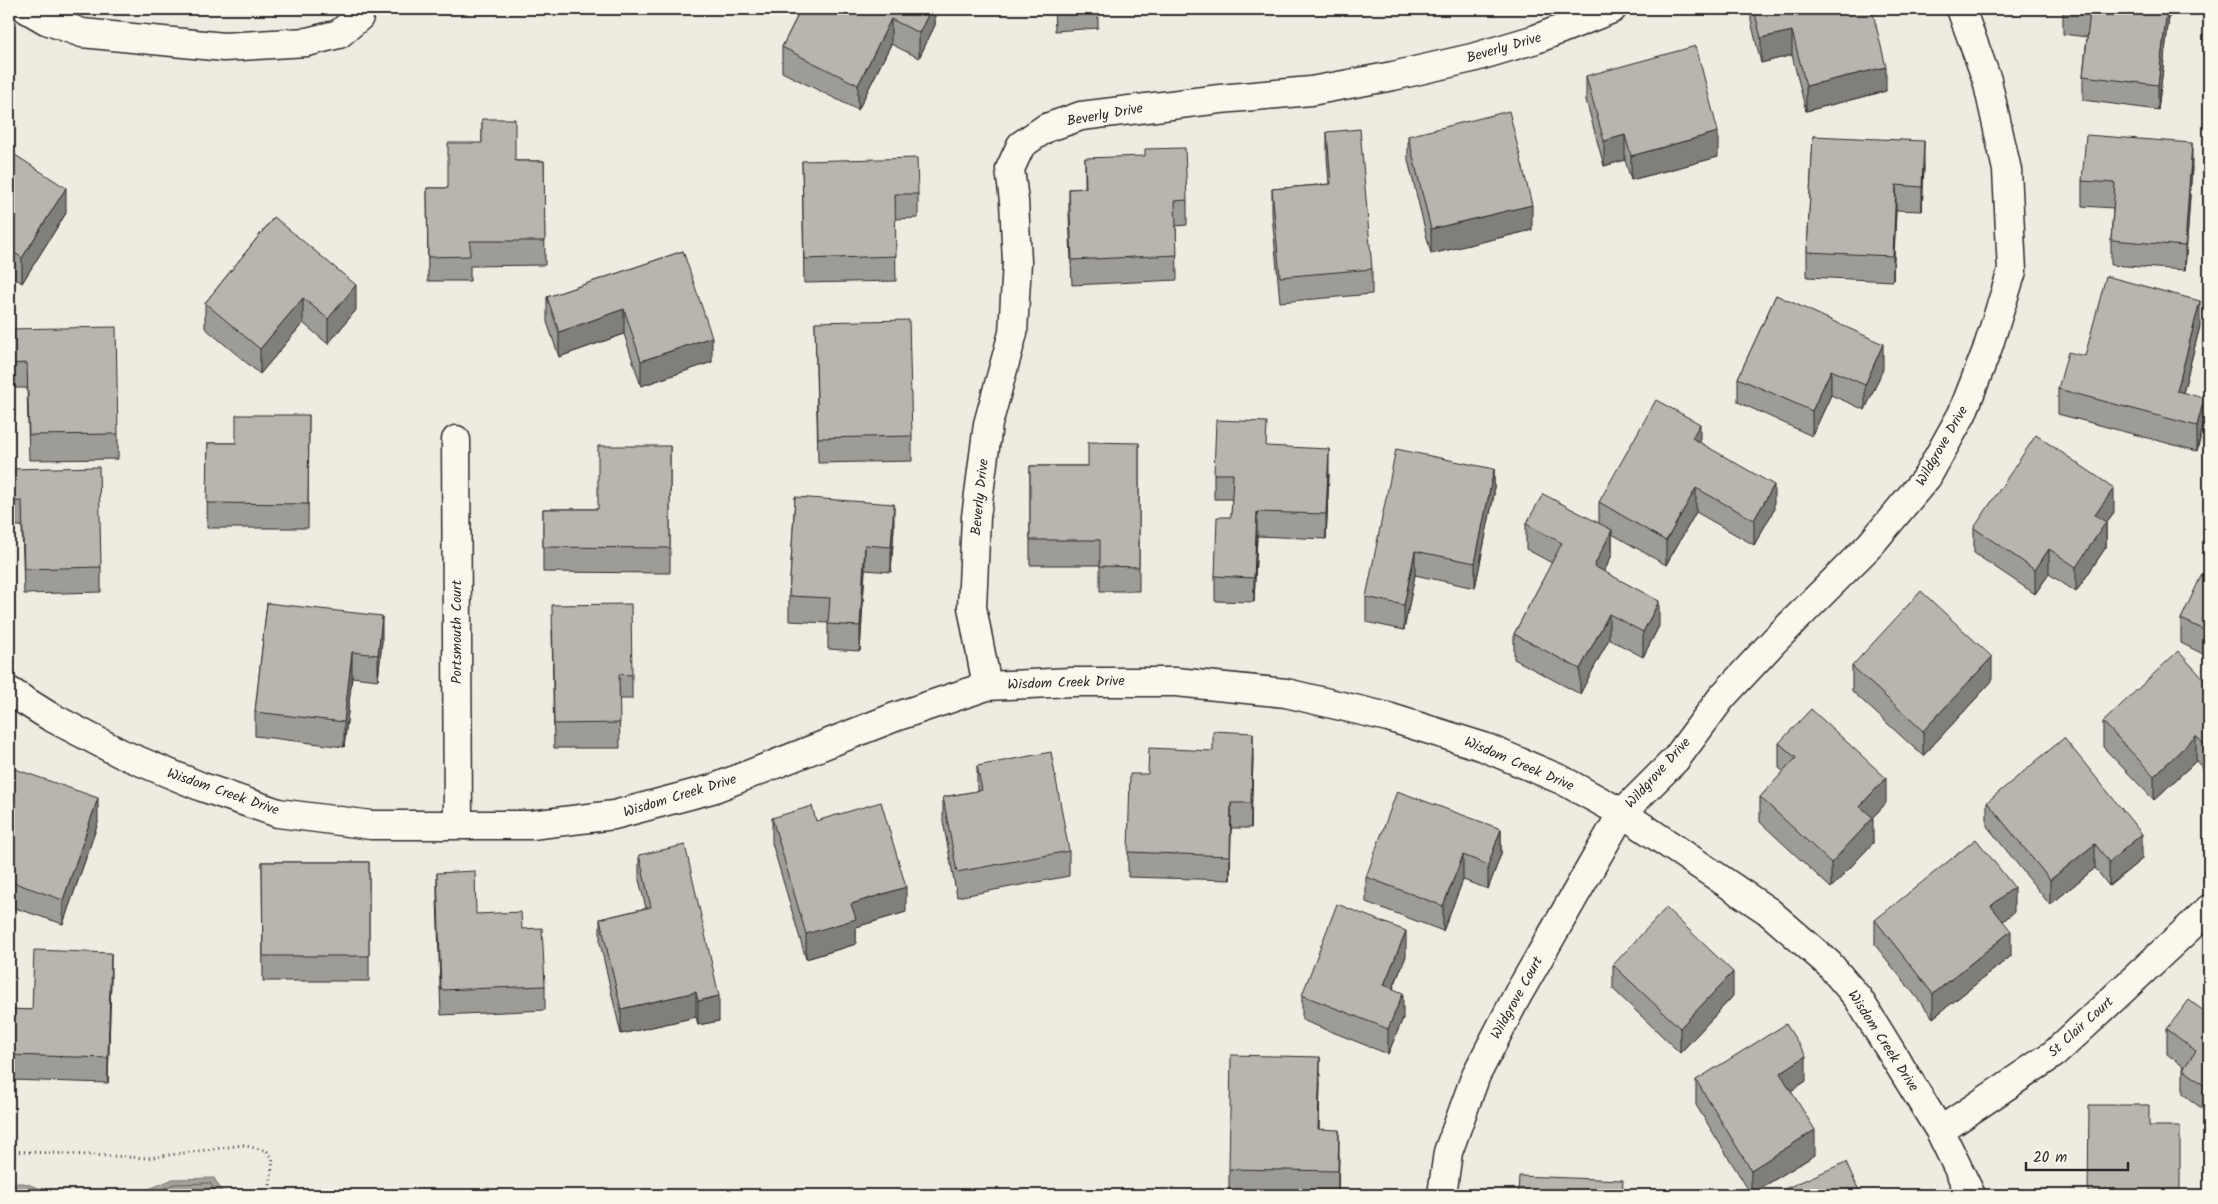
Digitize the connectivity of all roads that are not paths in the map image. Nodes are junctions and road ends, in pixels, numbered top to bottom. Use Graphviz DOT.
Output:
graph roads {
  1 [pos="27,9"];
  2 [pos="1612,9"];
  3 [pos="1960,9"];
  4 [pos="359,17"];
  5 [pos="456,440"];
  6 [pos="987,686"];
  7 [pos="9,691"];
  8 [pos="1622,813"];
  9 [pos="458,825"];
  10 [pos="2209,909"];
  11 [pos="1940,1131"];
  12 [pos="1442,1195"];
  13 [pos="1971,1195"];
  1 -- 4 [label="street"];
  2 -- 6 [label="street, Beverly Drive"];
  3 -- 8 [label="street, Wildgrove Drive"];
  5 -- 9 [label="street, Portsmouth Court"];
  6 -- 8 [label="street, Wisdom Creek Drive"];
  6 -- 9 [label="street, Wisdom Creek Drive"];
  7 -- 9 [label="street, Wisdom Creek Drive"];
  8 -- 11 [label="street, Wisdom Creek Drive"];
  8 -- 12 [label="street, Wildgrove Court"];
  10 -- 11 [label="street, St Clair Court"];
  11 -- 13 [label="street, Wisdom Creek Drive"];
}
